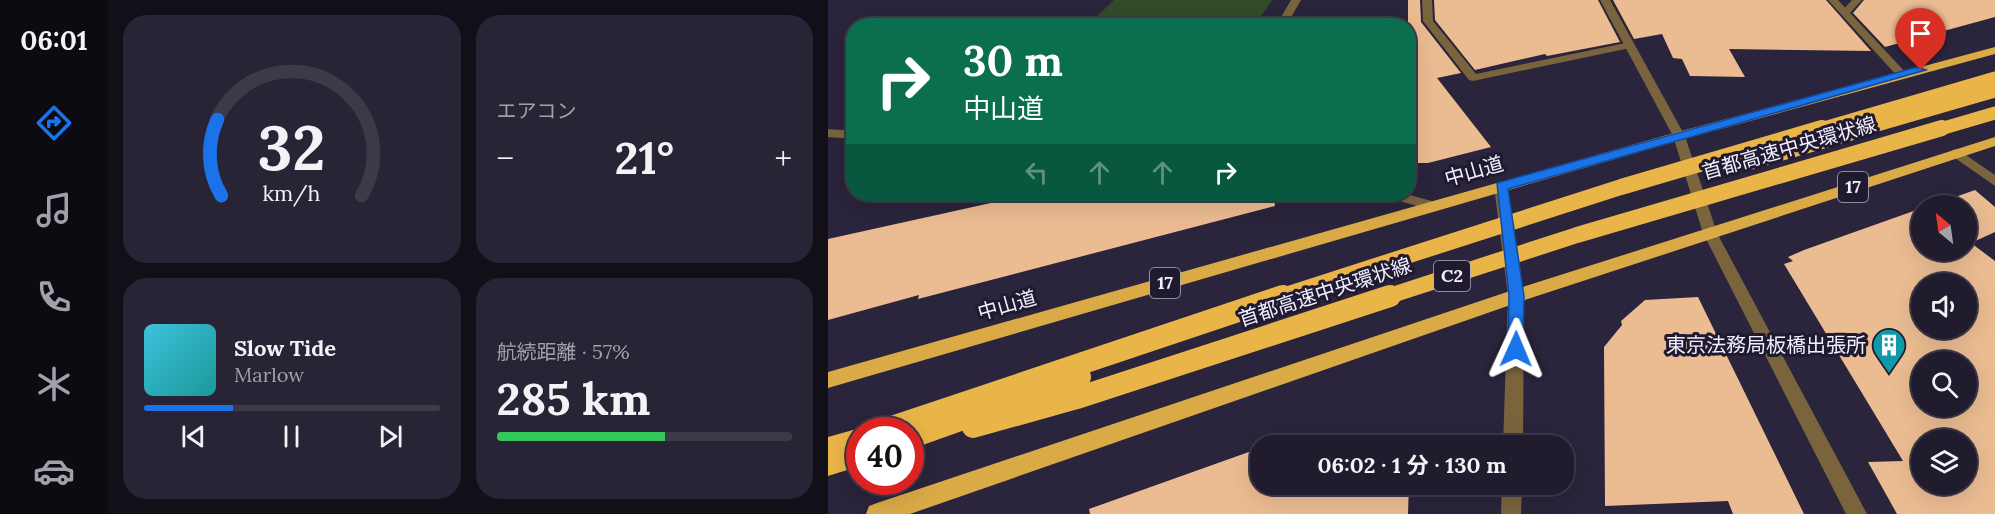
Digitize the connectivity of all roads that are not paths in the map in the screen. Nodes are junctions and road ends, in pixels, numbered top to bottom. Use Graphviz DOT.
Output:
graph roads {
  1 [pos="1296,0"];
  2 [pos="1427,0"];
  3 [pos="1605,0"];
  4 [pos="1833,0"];
  5 [pos="1857,0"];
  6 [pos="1845,13"];
  7 [pos="1286,18"];
  8 [pos="1630,45"];
  9 [pos="1995,50"];
  10 [pos="1902,75"];
  11 [pos="1995,78"];
  12 [pos="1995,91"];
  13 [pos="1995,107"];
  14 [pos="1995,113"];
  15 [pos="828,133"];
  16 [pos="846,134"];
  17 [pos="1679,136"];
  18 [pos="1995,141"];
  19 [pos="1957,153"];
  20 [pos="1995,182"];
  21 [pos="1501,186"];
  22 [pos="1416,201"];
  23 [pos="1434,206"];
  24 [pos="1710,233"];
  25 [pos="1516,296"];
  26 [pos="828,380"];
  27 [pos="922,417"];
  28 [pos="924,433"];
  29 [pos="924,434"];
  30 [pos="1514,435"];
  31 [pos="924,441"];
  32 [pos="846,442"];
  33 [pos="828,448"];
  34 [pos="846,460"];
  35 [pos="828,465"];
  36 [pos="1512,495"];
  37 [pos="877,514"];
  38 [pos="1511,514"];
  39 [pos="1857,514"];
  1 -- 7 [label="street"];
  2 -- 8 [label="street"];
  3 -- 8 [label="street"];
  4 -- 6 [label="street"];
  5 -- 6 [label="street"];
  6 -- 10 [label="street"];
  8 -- 17 [label="street"];
  9 -- 10 [label="highway, 中山道 / 17"];
  10 -- 17 [label="highway, 中山道 / 17"];
  11 -- 27 [label="highway, bridge"];
  12 -- 28 [label="highway, bridge"];
  13 -- 29 [label="highway, 首都高速中央環状線 / C2, bridge"];
  14 -- 31 [label="highway, 首都高速中央環状線 / C2, bridge"];
  15 -- 16 [label="street"];
  17 -- 21 [label="highway, 中山道 / 17"];
  17 -- 24 [label="street"];
  18 -- 19 [label="highway, 17"];
  19 -- 20 [label="street"];
  19 -- 24 [label="highway, 17"];
  21 -- 23 [label="highway, 中山道 / 17"];
  21 -- 25 [label="street"];
  22 -- 23 [label="street"];
  23 -- 26 [label="highway, 中山道 / 17"];
  24 -- 25 [label="highway, 17"];
  24 -- 39 [label="street"];
  25 -- 30 [label="street"];
  25 -- 37 [label="highway, 17"];
  32 -- 33 [label="highway"];
  34 -- 35 [label="highway"];
  36 -- 38 [label="street"];
}
